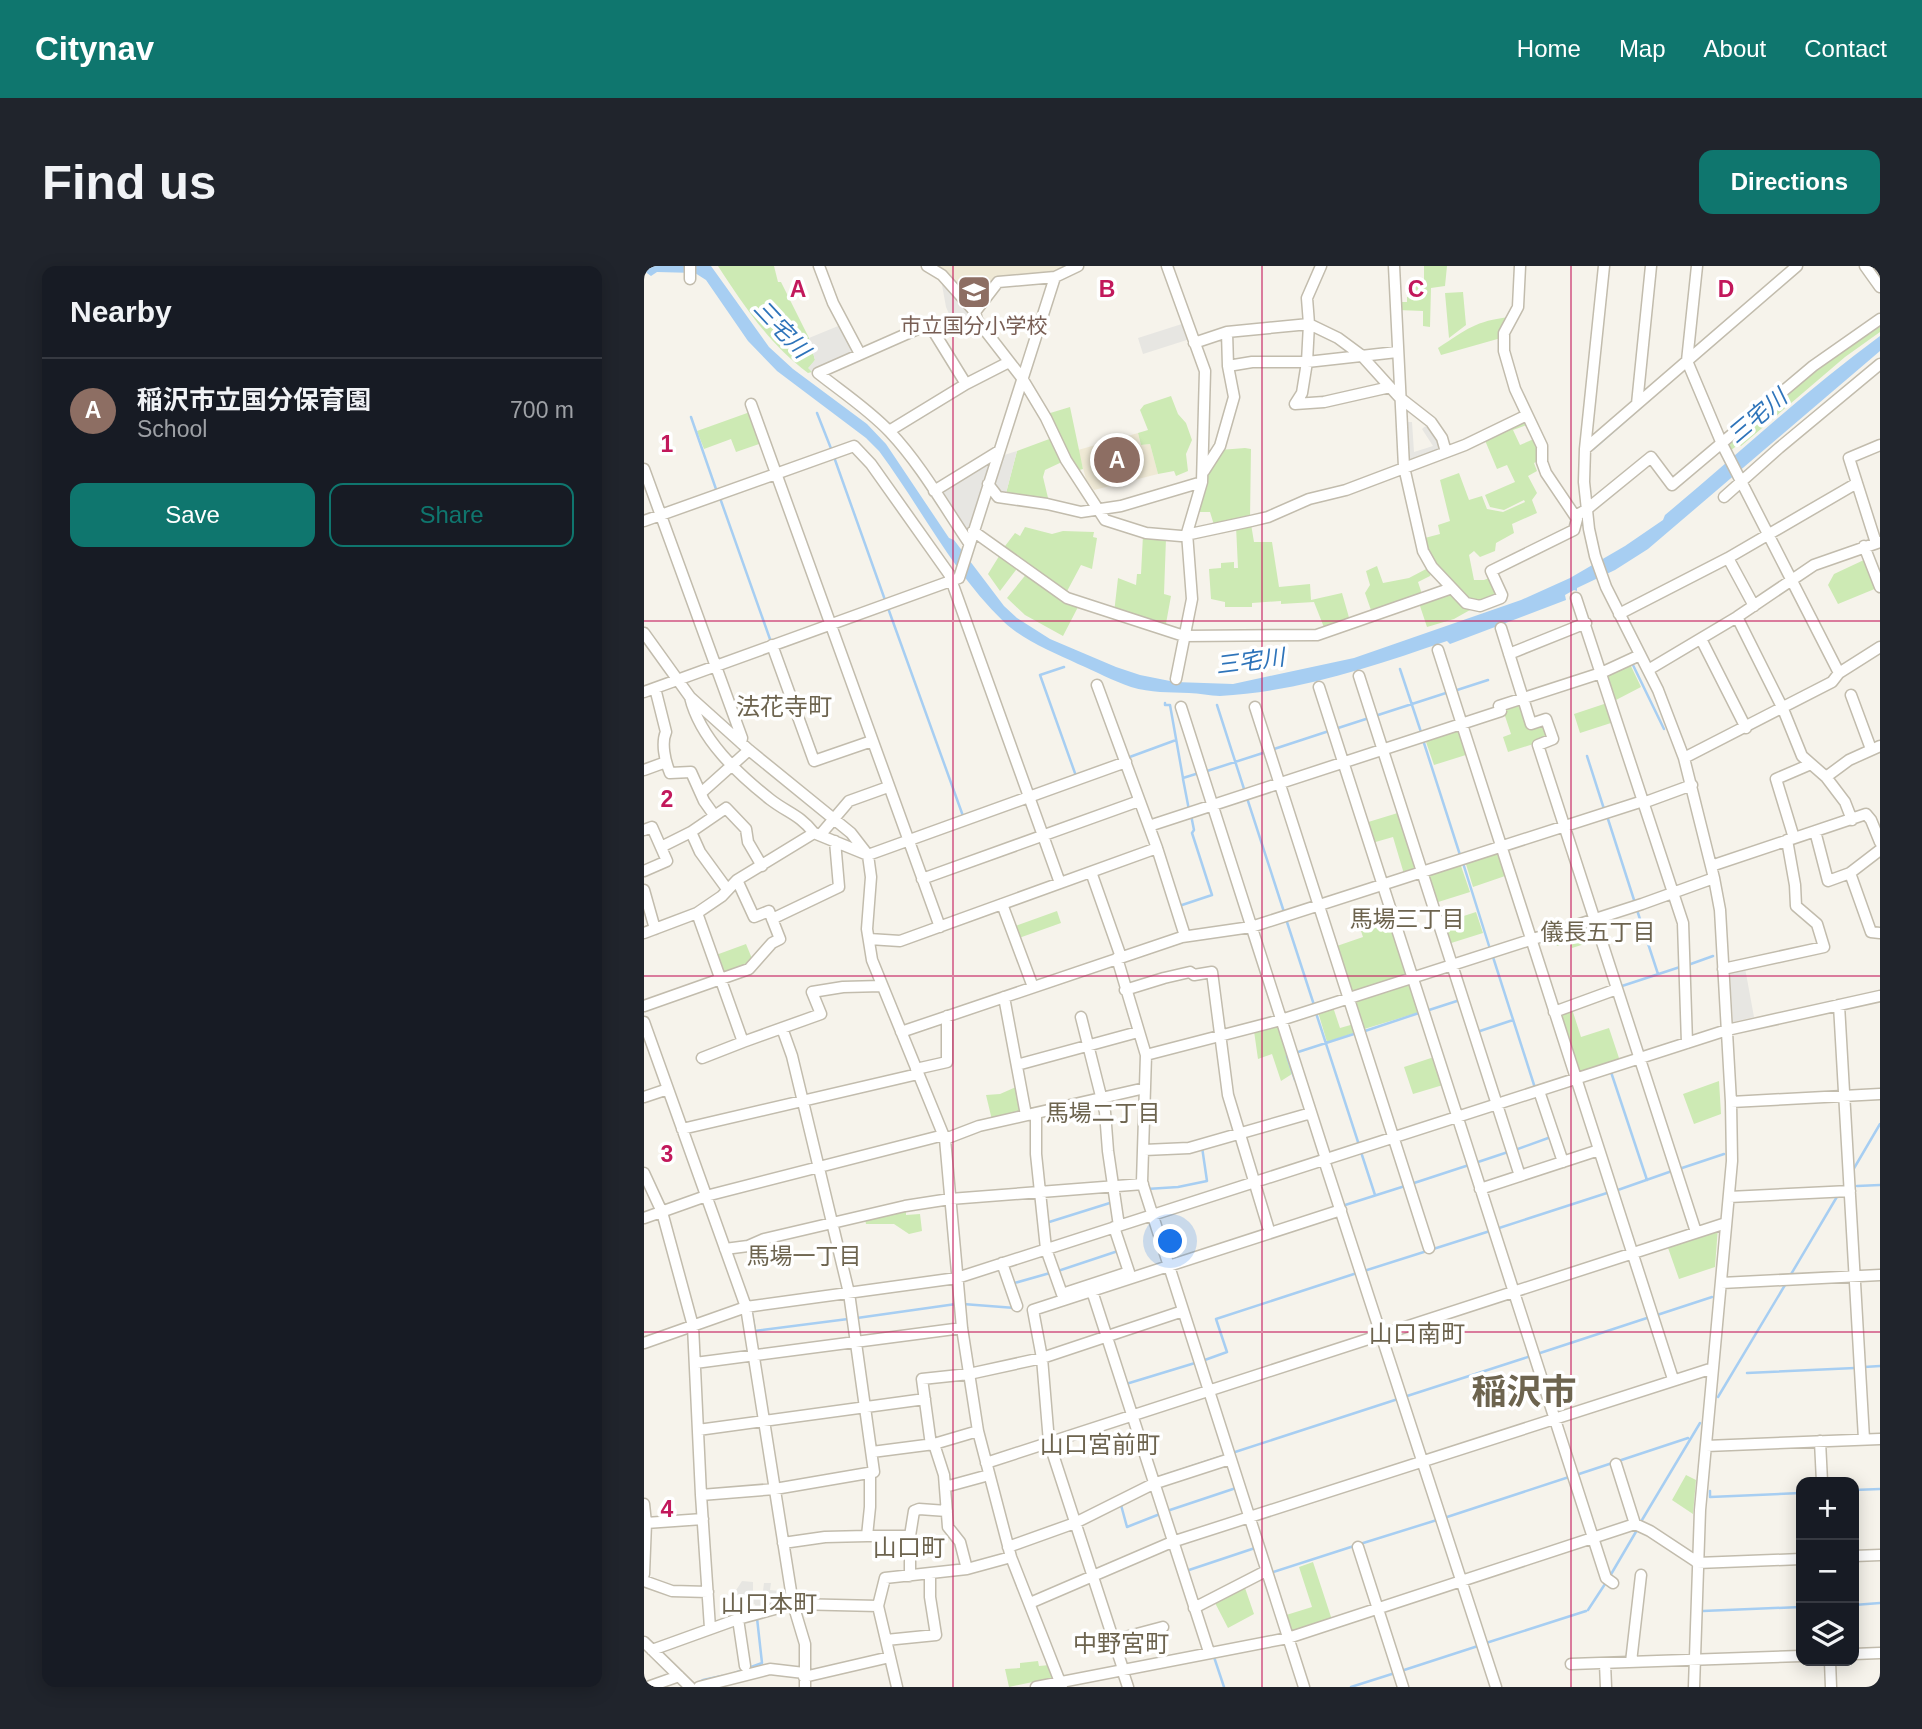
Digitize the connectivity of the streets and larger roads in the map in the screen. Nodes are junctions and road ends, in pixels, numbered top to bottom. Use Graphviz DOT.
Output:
graph roads {
  1 [pos="819,266"];
  2 [pos="927,266"];
  3 [pos="1078,266"];
  4 [pos="1167,266"];
  5 [pos="1321,266"];
  6 [pos="1394,266"];
  7 [pos="1520,266"];
  8 [pos="1604,266"];
  9 [pos="1651,266"];
  10 [pos="1697,266"];
  11 [pos="1797,266"];
  12 [pos="1866,266"];
  13 [pos="1055,276"];
  14 [pos="1880,287"];
  15 [pos="975,312"];
  16 [pos="1880,319"];
  17 [pos="1309,324"];
  18 [pos="1227,332"];
  19 [pos="1194,343"];
  20 [pos="1397,352"];
  21 [pos="860,355"];
  22 [pos="1361,355"];
  23 [pos="1687,361"];
  24 [pos="1009,362"];
  25 [pos="1307,362"];
  26 [pos="1880,364"];
  27 [pos="1228,366"];
  28 [pos="1022,378"];
  29 [pos="966,384"];
  30 [pos="1391,387"];
  31 [pos="1399,397"];
  32 [pos="751,404"];
  33 [pos="1637,404"];
  34 [pos="1527,415"];
  35 [pos="889,431"];
  36 [pos="1880,445"];
  37 [pos="1723,447"];
  38 [pos="1586,449"];
  39 [pos="999,451"];
  40 [pos="1446,452"];
  41 [pos="1404,467"];
  42 [pos="644,469"];
  43 [pos="776,474"];
  44 [pos="1202,477"];
  45 [pos="1742,480"];
  46 [pos="1857,483"];
  47 [pos="988,484"];
  48 [pos="934,491"];
  49 [pos="1724,497"];
  50 [pos="1098,510"];
  51 [pos="1586,510"];
  52 [pos="661,515"];
  53 [pos="1575,516"];
  54 [pos="644,521"];
  55 [pos="973,531"];
  56 [pos="1187,533"];
  57 [pos="1767,534"];
  58 [pos="969,543"];
  59 [pos="1878,543"];
  60 [pos="1864,546"];
  61 [pos="1728,558"];
  62 [pos="951,581"];
  63 [pos="1791,581"];
  64 [pos="1879,582"];
  65 [pos="1452,589"];
  66 [pos="1576,597"];
  67 [pos="1754,606"];
  68 [pos="1619,614"];
  69 [pos="1737,617"];
  70 [pos="1586,623"];
  71 [pos="830,624"];
  72 [pos="1501,628"];
  73 [pos="644,633"];
  74 [pos="1184,636"];
  75 [pos="1701,639"];
  76 [pos="772,645"];
  77 [pos="1880,647"];
  78 [pos="1438,650"];
  79 [pos="1509,654"];
  80 [pos="1640,655"];
  81 [pos="716,666"];
  82 [pos="1648,670"];
  83 [pos="1601,673"];
  84 [pos="1839,673"];
  85 [pos="1359,676"];
  86 [pos="1176,679"];
  87 [pos="676,680"];
  88 [pos="1097,685"];
  89 [pos="1319,687"];
  90 [pos="649,690"];
  91 [pos="1852,695"];
  92 [pos="690,697"];
  93 [pos="1523,698"];
  94 [pos="1181,707"];
  95 [pos="1255,707"];
  96 [pos="1783,709"];
  97 [pos="1462,724"];
  98 [pos="1746,727"];
  99 [pos="872,741"];
  100 [pos="741,743"];
  101 [pos="1876,747"];
  102 [pos="749,750"];
  103 [pos="1384,750"];
  104 [pos="1684,758"];
  105 [pos="666,762"];
  106 [pos="1126,762"];
  107 [pos="1343,763"];
  108 [pos="1811,764"];
  109 [pos="733,765"];
  110 [pos="644,770"];
  111 [pos="1826,777"];
  112 [pos="1279,784"];
  113 [pos="1692,785"];
  114 [pos="888,787"];
  115 [pos="701,793"];
  116 [pos="1029,797"];
  117 [pos="1139,801"];
  118 [pos="1643,802"];
  119 [pos="1213,806"];
  120 [pos="714,815"];
  121 [pos="834,819"];
  122 [pos="1852,820"];
  123 [pos="1149,826"];
  124 [pos="1564,826"];
  125 [pos="644,830"];
  126 [pos="1815,831"];
  127 [pos="691,832"];
  128 [pos="818,834"];
  129 [pos="1043,835"];
  130 [pos="1791,839"];
  131 [pos="908,841"];
  132 [pos="835,842"];
  133 [pos="1880,842"];
  134 [pos="1501,846"];
  135 [pos="661,847"];
  136 [pos="1157,849"];
  137 [pos="1880,850"];
  138 [pos="868,855"];
  139 [pos="762,866"];
  140 [pos="1712,866"];
  141 [pos="644,871"];
  142 [pos="1091,872"];
  143 [pos="1423,872"];
  144 [pos="1850,873"];
  145 [pos="1714,878"];
  146 [pos="922,879"];
  147 [pos="737,880"];
  148 [pos="1060,883"];
  149 [pos="1382,885"];
  150 [pos="727,889"];
  151 [pos="644,890"];
  152 [pos="1675,892"];
  153 [pos="1002,904"];
  154 [pos="1318,905"];
  155 [pos="697,913"];
  156 [pos="772,919"];
  157 [pos="1594,919"];
  158 [pos="940,927"];
  159 [pos="1251,927"];
  160 [pos="656,929"];
  161 [pos="644,933"];
  162 [pos="1880,933"];
  163 [pos="1185,936"];
  164 [pos="869,939"];
  165 [pos="1531,940"];
  166 [pos="1119,958"];
  167 [pos="1453,965"];
  168 [pos="1723,969"];
  169 [pos="1412,978"];
  170 [pos="721,979"];
  171 [pos="882,986"];
  172 [pos="1033,987"];
  173 [pos="1617,989"];
  174 [pos="1125,990"];
  175 [pos="1880,996"];
  176 [pos="1004,997"];
  177 [pos="1348,998"];
  178 [pos="1839,1005"];
  179 [pos="644,1006"];
  180 [pos="1555,1012"];
  181 [pos="947,1016"];
  182 [pos="1081,1017"];
  183 [pos="1281,1020"];
  184 [pos="644,1022"];
  185 [pos="782,1028"];
  186 [pos="1727,1030"];
  187 [pos="901,1032"];
  188 [pos="1138,1032"];
  189 [pos="1220,1037"];
  190 [pos="743,1042"];
  191 [pos="1687,1043"];
  192 [pos="1088,1046"];
  193 [pos="1146,1055"];
  194 [pos="702,1058"];
  195 [pos="1640,1058"];
  196 [pos="1017,1065"];
  197 [pos="917,1072"];
  198 [pos="1576,1079"];
  199 [pos="1145,1087"];
  200 [pos="668,1089"];
  201 [pos="1539,1091"];
  202 [pos="1880,1094"];
  203 [pos="1844,1096"];
  204 [pos="644,1097"];
  205 [pos="1100,1098"];
  206 [pos="803,1102"];
  207 [pos="1731,1102"];
  208 [pos="1497,1104"];
  209 [pos="1311,1113"];
  210 [pos="1031,1114"];
  211 [pos="1457,1117"];
  212 [pos="682,1129"];
  213 [pos="1239,1133"];
  214 [pos="944,1137"];
  215 [pos="1393,1138"];
  216 [pos="1144,1150"];
  217 [pos="1599,1150"];
  218 [pos="1325,1160"];
  219 [pos="1563,1162"];
  220 [pos="819,1167"];
  221 [pos="644,1173"];
  222 [pos="1520,1176"];
  223 [pos="1254,1182"];
  224 [pos="1143,1185"];
  225 [pos="1113,1188"];
  226 [pos="1480,1189"];
  227 [pos="1850,1191"];
  228 [pos="1040,1192"];
  229 [pos="706,1196"];
  230 [pos="1729,1197"];
  231 [pos="950,1199"];
  232 [pos="1340,1210"];
  233 [pos="662,1212"];
  234 [pos="1152,1215"];
  235 [pos="644,1218"];
  236 [pos="832,1223"];
  237 [pos="1726,1223"];
  238 [pos="1116,1226"];
  239 [pos="1268,1227"];
  240 [pos="1696,1232"];
  241 [pos="725,1248"];
  242 [pos="1046,1248"];
  243 [pos="1429,1248"];
  244 [pos="1632,1254"];
  245 [pos="1002,1263"];
  246 [pos="1168,1267"];
  247 [pos="1880,1275"];
  248 [pos="1855,1276"];
  249 [pos="957,1278"];
  250 [pos="1721,1283"];
  251 [pos="1091,1291"];
  252 [pos="1514,1292"];
  253 [pos="849,1293"];
  254 [pos="746,1307"];
  255 [pos="1017,1307"];
  256 [pos="1183,1311"];
  257 [pos="693,1326"];
  258 [pos="962,1328"];
  259 [pos="1381,1335"];
  260 [pos="1107,1337"];
  261 [pos="645,1341"];
  262 [pos="856,1342"];
  263 [pos="753,1356"];
  264 [pos="1042,1358"];
  265 [pos="695,1363"];
  266 [pos="1713,1368"];
  267 [pos="969,1374"];
  268 [pos="1673,1380"];
  269 [pos="1208,1391"];
  270 [pos="925,1399"];
  271 [pos="865,1407"];
  272 [pos="1131,1415"];
  273 [pos="1554,1418"];
  274 [pos="763,1421"];
  275 [pos="698,1430"];
  276 [pos="978,1431"];
  277 [pos="1880,1439"];
  278 [pos="1864,1440"];
  279 [pos="1820,1441"];
  280 [pos="1049,1442"];
  281 [pos="933,1445"];
  282 [pos="1706,1446"];
  283 [pos="872,1452"];
  284 [pos="1230,1459"];
  285 [pos="1422,1461"];
  286 [pos="986,1463"];
  287 [pos="1616,1464"];
  288 [pos="870,1474"];
  289 [pos="989,1475"];
  290 [pos="1822,1477"];
  291 [pos="1153,1484"];
  292 [pos="945,1487"];
  293 [pos="775,1489"];
  294 [pos="701,1494"];
  295 [pos="644,1504"];
  296 [pos="947,1511"];
  297 [pos="1249,1517"];
  298 [pos="703,1519"];
  299 [pos="646,1523"];
  300 [pos="1075,1523"];
  301 [pos="1635,1524"];
  302 [pos="867,1536"];
  303 [pos="910,1536"];
  304 [pos="1593,1538"];
  305 [pos="1172,1542"];
  306 [pos="783,1543"];
  307 [pos="1358,1546"];
  308 [pos="1009,1552"];
  309 [pos="1880,1555"];
  310 [pos="1859,1556"];
  311 [pos="1796,1559"];
  312 [pos="1697,1562"];
  313 [pos="967,1569"];
  314 [pos="1266,1571"];
  315 [pos="644,1574"];
  316 [pos="930,1574"];
  317 [pos="1641,1575"];
  318 [pos="910,1576"];
  319 [pos="1093,1576"];
  320 [pos="644,1581"];
  321 [pos="1461,1581"];
  322 [pos="1613,1583"];
  323 [pos="708,1592"];
  324 [pos="1030,1603"];
  325 [pos="793,1604"];
  326 [pos="878,1606"];
  327 [pos="1194,1608"];
  328 [pos="1378,1608"];
  329 [pos="738,1619"];
  330 [pos="1163,1627"];
  331 [pos="710,1628"];
  332 [pos="1288,1638"];
  333 [pos="886,1640"];
  334 [pos="1114,1640"];
  335 [pos="644,1642"];
  336 [pos="652,1650"];
  337 [pos="1209,1652"];
  338 [pos="1880,1653"];
  339 [pos="1859,1654"];
  340 [pos="1796,1656"];
  341 [pos="890,1657"];
  342 [pos="1694,1660"];
  343 [pos="1631,1662"];
  344 [pos="1605,1663"];
  345 [pos="1571,1664"];
  346 [pos="745,1666"];
  347 [pos="1830,1666"];
  348 [pos="1123,1669"];
  349 [pos="679,1676"];
  350 [pos="805,1679"];
  351 [pos="1061,1684"];
  352 [pos="648,1687"];
  353 [pos="690,1687"];
  354 [pos="699,1687"];
  355 [pos="897,1687"];
  356 [pos="1036,1687"];
  357 [pos="1128,1687"];
  358 [pos="1304,1687"];
  359 [pos="1403,1687"];
  360 [pos="1496,1687"];
  361 [pos="1606,1687"];
  362 [pos="1694,1687"];
  363 [pos="1831,1687"];
  1 -- 21 [label="street"];
  2 -- 15 [label="street"];
  3 -- 13 [label="street"];
  4 -- 19 [label="street"];
  5 -- 17 [label="street"];
  6 -- 20 [label="street"];
  7 -- 34 [label="street"];
  8 -- 38 [label="street"];
  9 -- 33 [label="street"];
  10 -- 23 [label="street"];
  11 -- 23 [label="street"];
  12 -- 14 [label="street"];
  13 -- 15 [label="street"];
  13 -- 28 [label="street"];
  15 -- 24 [label="street"];
  16 -- 37 [label="street"];
  17 -- 18 [label="street"];
  17 -- 22 [label="street"];
  17 -- 25 [label="street"];
  18 -- 19 [label="street"];
  18 -- 27 [label="street"];
  19 -- 44 [label="street"];
  20 -- 22 [label="street"];
  20 -- 31 [label="street"];
  21 -- 29 [label="street"];
  21 -- 35 [label="street"];
  22 -- 25 [label="street"];
  22 -- 30 [label="street"];
  23 -- 33 [label="street"];
  23 -- 37 [label="street"];
  24 -- 28 [label="street"];
  24 -- 29 [label="street"];
  25 -- 27 [label="street"];
  25 -- 30 [label="street"];
  26 -- 45 [label="street"];
  27 -- 44 [label="street"];
  28 -- 39 [label="street"];
  28 -- 50 [label="street"];
  29 -- 35 [label="street"];
  30 -- 31 [label="street"];
  31 -- 40 [label="street"];
  31 -- 41 [label="street"];
  32 -- 43 [label="street"];
  33 -- 38 [label="street"];
  34 -- 40 [label="street"];
  34 -- 53 [label="street"];
  35 -- 48 [label="street"];
  36 -- 46 [label="street"];
  37 -- 45 [label="street"];
  37 -- 51 [label="street"];
  38 -- 51 [label="street"];
  39 -- 47 [label="street"];
  39 -- 48 [label="street"];
  40 -- 41 [label="street"];
  41 -- 56 [label="street"];
  41 -- 65 [label="street"];
  42 -- 52 [label="street"];
  43 -- 52 [label="street"];
  43 -- 62 [label="street"];
  43 -- 71 [label="street"];
  44 -- 50 [label="street"];
  44 -- 56 [label="street"];
  45 -- 49 [label="street"];
  45 -- 57 [label="street"];
  46 -- 57 [label="street"];
  46 -- 59 [label="street"];
  47 -- 50 [label="street"];
  47 -- 55 [label="street"];
  48 -- 58 [label="street"];
  50 -- 56 [label="street"];
  51 -- 53 [label="street"];
  51 -- 68 [label="street"];
  52 -- 54 [label="street"];
  52 -- 81 [label="street"];
  53 -- 65 [label="street"];
  55 -- 58 [label="street"];
  55 -- 74 [label="street"];
  56 -- 74 [label="street"];
  57 -- 61 [label="street"];
  57 -- 63 [label="street"];
  58 -- 62 [label="street"];
  59 -- 60 [label="street"];
  60 -- 63 [label="street"];
  60 -- 64 [label="street"];
  61 -- 67 [label="street"];
  61 -- 68 [label="street"];
  62 -- 71 [label="street"];
  62 -- 116 [label="street"];
  63 -- 67 [label="street"];
  63 -- 84 [label="street"];
  65 -- 74 [label="street"];
  66 -- 70 [label="street"];
  67 -- 69 [label="street"];
  68 -- 80 [label="street"];
  69 -- 75 [label="street"];
  69 -- 96 [label="street"];
  70 -- 79 [label="street"];
  70 -- 83 [label="street"];
  71 -- 76 [label="street"];
  71 -- 99 [label="street"];
  72 -- 79 [label="street"];
  73 -- 87 [label="street"];
  74 -- 86 [label="street"];
  75 -- 82 [label="street"];
  75 -- 98 [label="street"];
  76 -- 81 [label="street"];
  76 -- 99 [label="street"];
  77 -- 84 [label="street"];
  78 -- 97 [label="street"];
  79 -- 93 [label="street"];
  80 -- 82 [label="street"];
  80 -- 83 [label="street"];
  81 -- 87 [label="street"];
  81 -- 100 [label="street"];
  82 -- 104 [label="street"];
  83 -- 93 [label="street"];
  83 -- 118 [label="street"];
  84 -- 96 [label="street"];
  85 -- 103 [label="street"];
  87 -- 90 [label="street"];
  87 -- 92 [label="street"];
  88 -- 106 [label="street"];
  89 -- 107 [label="street"];
  90 -- 105 [label="street"];
  91 -- 101 [label="street"];
  92 -- 100 [label="street"];
  92 -- 109 [label="street"];
  93 -- 97 [label="street"];
  93 -- 124 [label="street"];
  94 -- 119 [label="street"];
  95 -- 112 [label="street"];
  96 -- 98 [label="street"];
  96 -- 108 [label="street"];
  97 -- 103 [label="street"];
  97 -- 134 [label="street"];
  98 -- 104 [label="street"];
  99 -- 114 [label="street"];
  100 -- 102 [label="street"];
  101 -- 111 [label="street"];
  102 -- 109 [label="street"];
  102 -- 121 [label="street"];
  103 -- 107 [label="street"];
  103 -- 143 [label="street"];
  104 -- 113 [label="street"];
  105 -- 110 [label="street"];
  105 -- 115 [label="street"];
  106 -- 116 [label="street"];
  106 -- 117 [label="street"];
  107 -- 112 [label="street"];
  107 -- 149 [label="street"];
  108 -- 111 [label="street"];
  108 -- 130 [label="street"];
  109 -- 115 [label="street"];
  109 -- 128 [label="street"];
  111 -- 122 [label="street"];
  112 -- 119 [label="street"];
  112 -- 154 [label="street"];
  113 -- 118 [label="street"];
  113 -- 140 [label="street"];
  114 -- 121 [label="street"];
  114 -- 131 [label="street"];
  115 -- 120 [label="street"];
  116 -- 129 [label="street"];
  116 -- 131 [label="street"];
  117 -- 123 [label="street"];
  117 -- 129 [label="street"];
  118 -- 124 [label="street"];
  118 -- 152 [label="street"];
  119 -- 123 [label="street"];
  119 -- 159 [label="street"];
  120 -- 127 [label="street"];
  120 -- 139 [label="street"];
  121 -- 128 [label="street"];
  121 -- 138 [label="street"];
  122 -- 126 [label="street"];
  122 -- 133 [label="street"];
  123 -- 136 [label="street"];
  124 -- 134 [label="street"];
  124 -- 157 [label="street"];
  125 -- 135 [label="street"];
  126 -- 130 [label="street"];
  126 -- 144 [label="street"];
  127 -- 135 [label="street"];
  127 -- 150 [label="street"];
  128 -- 132 [label="street"];
  128 -- 139 [label="street"];
  129 -- 146 [label="street"];
  129 -- 148 [label="street"];
  130 -- 140 [label="street"];
  130 -- 168 [label="street"];
  131 -- 138 [label="street"];
  131 -- 146 [label="street"];
  132 -- 138 [label="street"];
  132 -- 156 [label="street"];
  134 -- 143 [label="street"];
  134 -- 165 [label="street"];
  135 -- 141 [label="street"];
  136 -- 142 [label="street"];
  136 -- 163 [label="street"];
  137 -- 144 [label="street"];
  138 -- 164 [label="street"];
  139 -- 147 [label="street"];
  140 -- 145 [label="street"];
  142 -- 148 [label="street"];
  142 -- 166 [label="street"];
  143 -- 149 [label="street"];
  143 -- 167 [label="street"];
  144 -- 162 [label="street"];
  145 -- 152 [label="street"];
  145 -- 168 [label="street"];
  146 -- 158 [label="street"];
  147 -- 150 [label="street"];
  147 -- 156 [label="street"];
  148 -- 153 [label="street"];
  149 -- 154 [label="street"];
  149 -- 169 [label="street"];
  150 -- 155 [label="street"];
  151 -- 160 [label="street"];
  152 -- 157 [label="street"];
  152 -- 191 [label="street"];
  153 -- 158 [label="street"];
  153 -- 172 [label="street"];
  154 -- 159 [label="street"];
  154 -- 177 [label="street"];
  155 -- 160 [label="street"];
  155 -- 170 [label="street"];
  156 -- 170 [label="street"];
  157 -- 165 [label="street"];
  157 -- 173 [label="street"];
  158 -- 164 [label="street"];
  159 -- 163 [label="street"];
  159 -- 183 [label="street"];
  160 -- 161 [label="street"];
  163 -- 166 [label="street"];
  164 -- 171 [label="street"];
  165 -- 167 [label="street"];
  165 -- 180 [label="street"];
  166 -- 172 [label="street"];
  166 -- 174 [label="street"];
  167 -- 169 [label="street"];
  167 -- 208 [label="street"];
  168 -- 186 [label="street"];
  169 -- 177 [label="street"];
  169 -- 211 [label="street"];
  170 -- 179 [label="street"];
  170 -- 190 [label="street"];
  171 -- 185 [label="street"];
  171 -- 187 [label="street"];
  172 -- 176 [label="street"];
  173 -- 180 [label="street"];
  173 -- 195 [label="street"];
  174 -- 188 [label="street"];
  174 -- 189 [label="street"];
  175 -- 178 [label="street"];
  176 -- 181 [label="street"];
  176 -- 196 [label="street"];
  177 -- 183 [label="street"];
  177 -- 215 [label="street"];
  178 -- 186 [label="street"];
  178 -- 203 [label="street"];
  180 -- 198 [label="street"];
  181 -- 187 [label="street"];
  181 -- 197 [label="street"];
  182 -- 192 [label="street"];
  183 -- 189 [label="street"];
  183 -- 209 [label="street"];
  184 -- 200 [label="street"];
  185 -- 190 [label="street"];
  185 -- 206 [label="street"];
  186 -- 191 [label="street"];
  186 -- 207 [label="street"];
  187 -- 197 [label="street"];
  188 -- 192 [label="street"];
  188 -- 193 [label="street"];
  189 -- 193 [label="street"];
  189 -- 213 [label="street"];
  190 -- 194 [label="street"];
  191 -- 195 [label="street"];
  192 -- 196 [label="street"];
  192 -- 205 [label="street"];
  193 -- 199 [label="street"];
  195 -- 198 [label="street"];
  195 -- 240 [label="street"];
  196 -- 210 [label="street"];
  197 -- 206 [label="street"];
  197 -- 214 [label="street"];
  198 -- 201 [label="street"];
  198 -- 217 [label="street"];
  199 -- 205 [label="street"];
  199 -- 216 [label="street"];
  200 -- 204 [label="street"];
  200 -- 212 [label="street"];
  201 -- 208 [label="street"];
  201 -- 219 [label="street"];
  202 -- 203 [label="street"];
  203 -- 207 [label="street"];
  203 -- 227 [label="street"];
  205 -- 210 [label="street"];
  205 -- 225 [label="street"];
  206 -- 212 [label="street"];
  206 -- 220 [label="street"];
  207 -- 230 [label="street"];
  208 -- 211 [label="street"];
  208 -- 222 [label="street"];
  209 -- 213 [label="street"];
  209 -- 218 [label="street"];
  210 -- 214 [label="street"];
  210 -- 228 [label="street"];
  211 -- 215 [label="street"];
  211 -- 226 [label="street"];
  212 -- 229 [label="street"];
  213 -- 216 [label="street"];
  213 -- 223 [label="street"];
  214 -- 220 [label="street"];
  214 -- 231 [label="street"];
  215 -- 218 [label="street"];
  215 -- 243 [label="street"];
  216 -- 224 [label="street"];
  217 -- 219 [label="street"];
  217 -- 244 [label="street"];
  218 -- 223 [label="street"];
  218 -- 232 [label="street"];
  219 -- 222 [label="street"];
  220 -- 229 [label="street"];
  220 -- 236 [label="street"];
  221 -- 233 [label="street"];
  222 -- 226 [label="street"];
  223 -- 234 [label="street"];
  223 -- 239 [label="street"];
  224 -- 225 [label="street"];
  224 -- 234 [label="street"];
  225 -- 228 [label="street"];
  225 -- 238 [label="street"];
  226 -- 252 [label="street"];
  227 -- 230 [label="street"];
  227 -- 248 [label="street"];
  228 -- 231 [label="street"];
  228 -- 242 [label="street"];
  229 -- 233 [label="street"];
  229 -- 241 [label="street"];
  230 -- 237 [label="street"];
  231 -- 236 [label="street"];
  231 -- 249 [label="street"];
  232 -- 246 [label="street"];
  232 -- 259 [label="street"];
  233 -- 235 [label="street"];
  233 -- 257 [label="street"];
  234 -- 238 [label="street"];
  234 -- 246 [label="street"];
  236 -- 241 [label="street"];
  236 -- 253 [label="street"];
  237 -- 240 [label="street"];
  237 -- 250 [label="street"];
  238 -- 242 [label="street"];
  238 -- 242 [label="street"];
  240 -- 244 [label="street"];
  241 -- 254 [label="street"];
  242 -- 245 [label="street"];
  244 -- 252 [label="street"];
  244 -- 268 [label="street"];
  245 -- 249 [label="street"];
  245 -- 255 [label="street"];
  246 -- 251 [label="street"];
  246 -- 256 [label="street"];
  247 -- 248 [label="street"];
  248 -- 250 [label="street"];
  248 -- 278 [label="street"];
  249 -- 253 [label="street"];
  249 -- 258 [label="street"];
  250 -- 266 [label="street"];
  251 -- 260 [label="street"];
  251 -- 264 [label="street"];
  252 -- 259 [label="street"];
  252 -- 273 [label="street"];
  253 -- 254 [label="street"];
  253 -- 262 [label="street"];
  254 -- 257 [label="street"];
  254 -- 263 [label="street"];
  256 -- 260 [label="street"];
  256 -- 269 [label="street"];
  257 -- 261 [label="street"];
  257 -- 265 [label="street"];
  258 -- 262 [label="street"];
  258 -- 267 [label="street"];
  259 -- 269 [label="street"];
  259 -- 285 [label="street"];
  260 -- 264 [label="street"];
  260 -- 272 [label="street"];
  262 -- 263 [label="street"];
  262 -- 271 [label="street"];
  263 -- 265 [label="street"];
  263 -- 274 [label="street"];
  264 -- 267 [label="street"];
  264 -- 280 [label="street"];
  265 -- 275 [label="street"];
  266 -- 268 [label="street"];
  266 -- 282 [label="street"];
  267 -- 270 [label="street"];
  267 -- 276 [label="street"];
  268 -- 273 [label="street"];
  269 -- 272 [label="street"];
  269 -- 284 [label="street"];
  270 -- 271 [label="street"];
  270 -- 281 [label="street"];
  271 -- 274 [label="street"];
  271 -- 283 [label="street"];
  272 -- 280 [label="street"];
  272 -- 291 [label="street"];
  273 -- 285 [label="street"];
  273 -- 304 [label="street"];
  274 -- 275 [label="street"];
  274 -- 293 [label="street"];
  275 -- 294 [label="street"];
  276 -- 281 [label="street"];
  276 -- 286 [label="street"];
  277 -- 278 [label="street"];
  278 -- 279 [label="street"];
  279 -- 282 [label="street"];
  279 -- 290 [label="street"];
  280 -- 286 [label="street"];
  280 -- 300 [label="street"];
  281 -- 283 [label="street"];
  281 -- 292 [label="street"];
  282 -- 312 [label="street"];
  283 -- 288 [label="street"];
  284 -- 291 [label="street"];
  284 -- 297 [label="street"];
  285 -- 297 [label="street"];
  285 -- 321 [label="street"];
  286 -- 289 [label="street"];
  287 -- 301 [label="street"];
  288 -- 293 [label="street"];
  288 -- 302 [label="street"];
  289 -- 292 [label="street"];
  289 -- 308 [label="street"];
  291 -- 300 [label="street"];
  291 -- 305 [label="street"];
  292 -- 296 [label="street"];
  293 -- 294 [label="street"];
  293 -- 306 [label="street"];
  294 -- 298 [label="street"];
  295 -- 299 [label="street"];
  296 -- 303 [label="street"];
  296 -- 313 [label="street"];
  297 -- 305 [label="street"];
  297 -- 314 [label="street"];
  298 -- 299 [label="street"];
  298 -- 323 [label="street"];
  299 -- 315 [label="street"];
  300 -- 308 [label="street"];
  300 -- 319 [label="street"];
  301 -- 304 [label="street"];
  301 -- 312 [label="street"];
  302 -- 303 [label="street"];
  302 -- 306 [label="street"];
  303 -- 318 [label="street"];
  304 -- 321 [label="street"];
  304 -- 322 [label="street"];
  305 -- 319 [label="street"];
  305 -- 327 [label="street"];
  306 -- 325 [label="street"];
  307 -- 328 [label="street"];
  308 -- 313 [label="street"];
  308 -- 324 [label="street"];
  309 -- 310 [label="street"];
  311 -- 312 [label="street"];
  312 -- 342 [label="street"];
  313 -- 316 [label="street"];
  314 -- 327 [label="street"];
  314 -- 332 [label="street"];
  316 -- 318 [label="street"];
  316 -- 333 [label="street"];
  317 -- 343 [label="street"];
  318 -- 326 [label="street"];
  319 -- 324 [label="street"];
  319 -- 334 [label="street"];
  320 -- 323 [label="street"];
  321 -- 328 [label="street"];
  321 -- 360 [label="street"];
  323 -- 331 [label="street"];
  324 -- 351 [label="street"];
  325 -- 326 [label="street"];
  325 -- 329 [label="street"];
  325 -- 350 [label="street"];
  326 -- 333 [label="street"];
  327 -- 337 [label="street"];
  328 -- 332 [label="street"];
  328 -- 359 [label="street"];
  329 -- 331 [label="street"];
  329 -- 346 [label="street"];
  330 -- 334 [label="street"];
  331 -- 336 [label="street"];
  332 -- 337 [label="street"];
  332 -- 358 [label="street"];
  333 -- 341 [label="street"];
  334 -- 348 [label="street"];
  335 -- 336 [label="street"];
  336 -- 349 [label="street"];
  337 -- 348 [label="street"];
  338 -- 339 [label="street"];
  340 -- 342 [label="street"];
  341 -- 350 [label="street"];
  341 -- 355 [label="street"];
  342 -- 343 [label="street"];
  342 -- 362 [label="street"];
  343 -- 344 [label="street"];
  344 -- 345 [label="street"];
  344 -- 361 [label="street"];
  347 -- 363 [label="street"];
  348 -- 351 [label="street"];
  348 -- 357 [label="street"];
  349 -- 352 [label="street"];
  349 -- 353 [label="street"];
  350 -- 354 [label="street"];
  351 -- 356 [label="street"];
}
